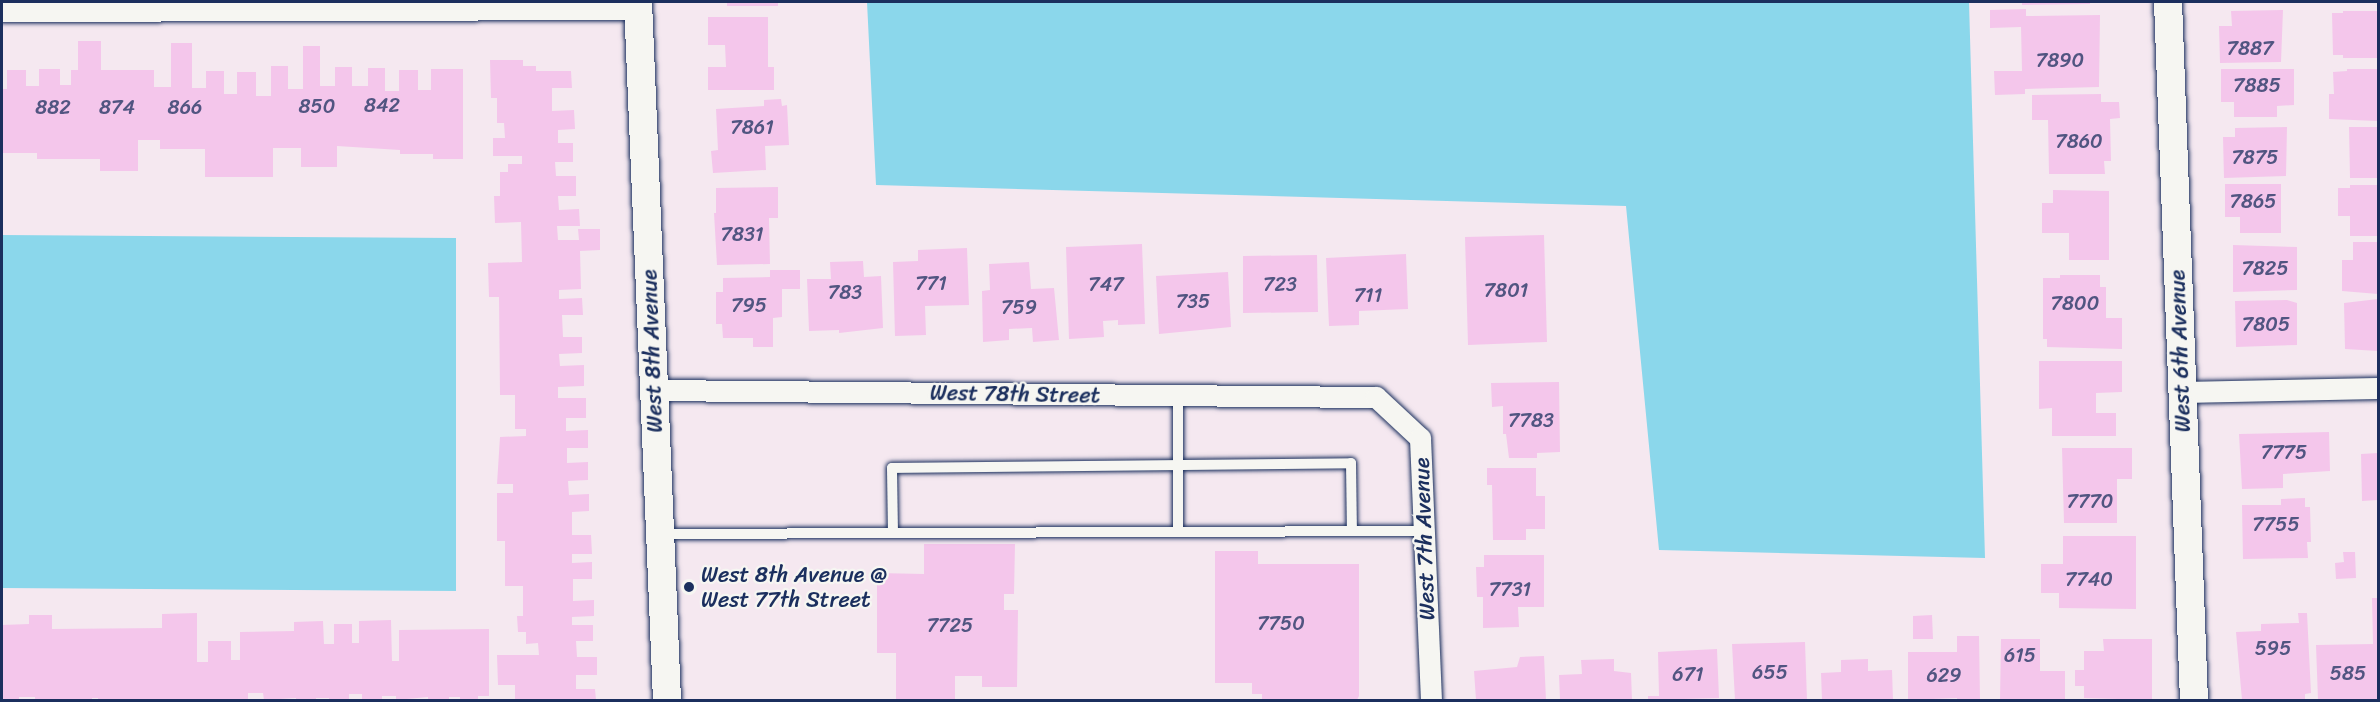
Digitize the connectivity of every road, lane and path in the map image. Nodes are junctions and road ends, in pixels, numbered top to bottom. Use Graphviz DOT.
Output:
graph roads {
  1 [pos="2168,2"];
  2 [pos="638,5"];
  3 [pos="2,11"];
  4 [pos="2379,388"];
  5 [pos="654,390"];
  6 [pos="2181,392"];
  7 [pos="1178,395"];
  8 [pos="1376,398"];
  9 [pos="1178,465"];
  10 [pos="1352,531"];
  11 [pos="1424,531"];
  12 [pos="1178,532"];
  13 [pos="893,533"];
  14 [pos="660,534"];
  15 [pos="667,700"];
  16 [pos="1431,700"];
  17 [pos="2194,700"];
  1 -- 6 [label="street, West 6th Avenue"];
  2 -- 3 [label="street"];
  2 -- 5 [label="street, West 8th Avenue"];
  4 -- 6 [label="street"];
  5 -- 7 [label="street, West 78th Street"];
  5 -- 14 [label="street, West 8th Avenue"];
  6 -- 17 [label="street, West 6th Avenue"];
  7 -- 8 [label="street, West 78th Street"];
  7 -- 9 [label="lane"];
  8 -- 11 [label="street, West 7th Avenue"];
  9 -- 10 [label="lane"];
  9 -- 12 [label="lane"];
  9 -- 13 [label="lane"];
  10 -- 11 [label="lane"];
  10 -- 12 [label="lane"];
  11 -- 16 [label="street, West 7th Avenue"];
  12 -- 13 [label="lane"];
  13 -- 14 [label="lane"];
  14 -- 15 [label="street, West 8th Avenue"];
}
